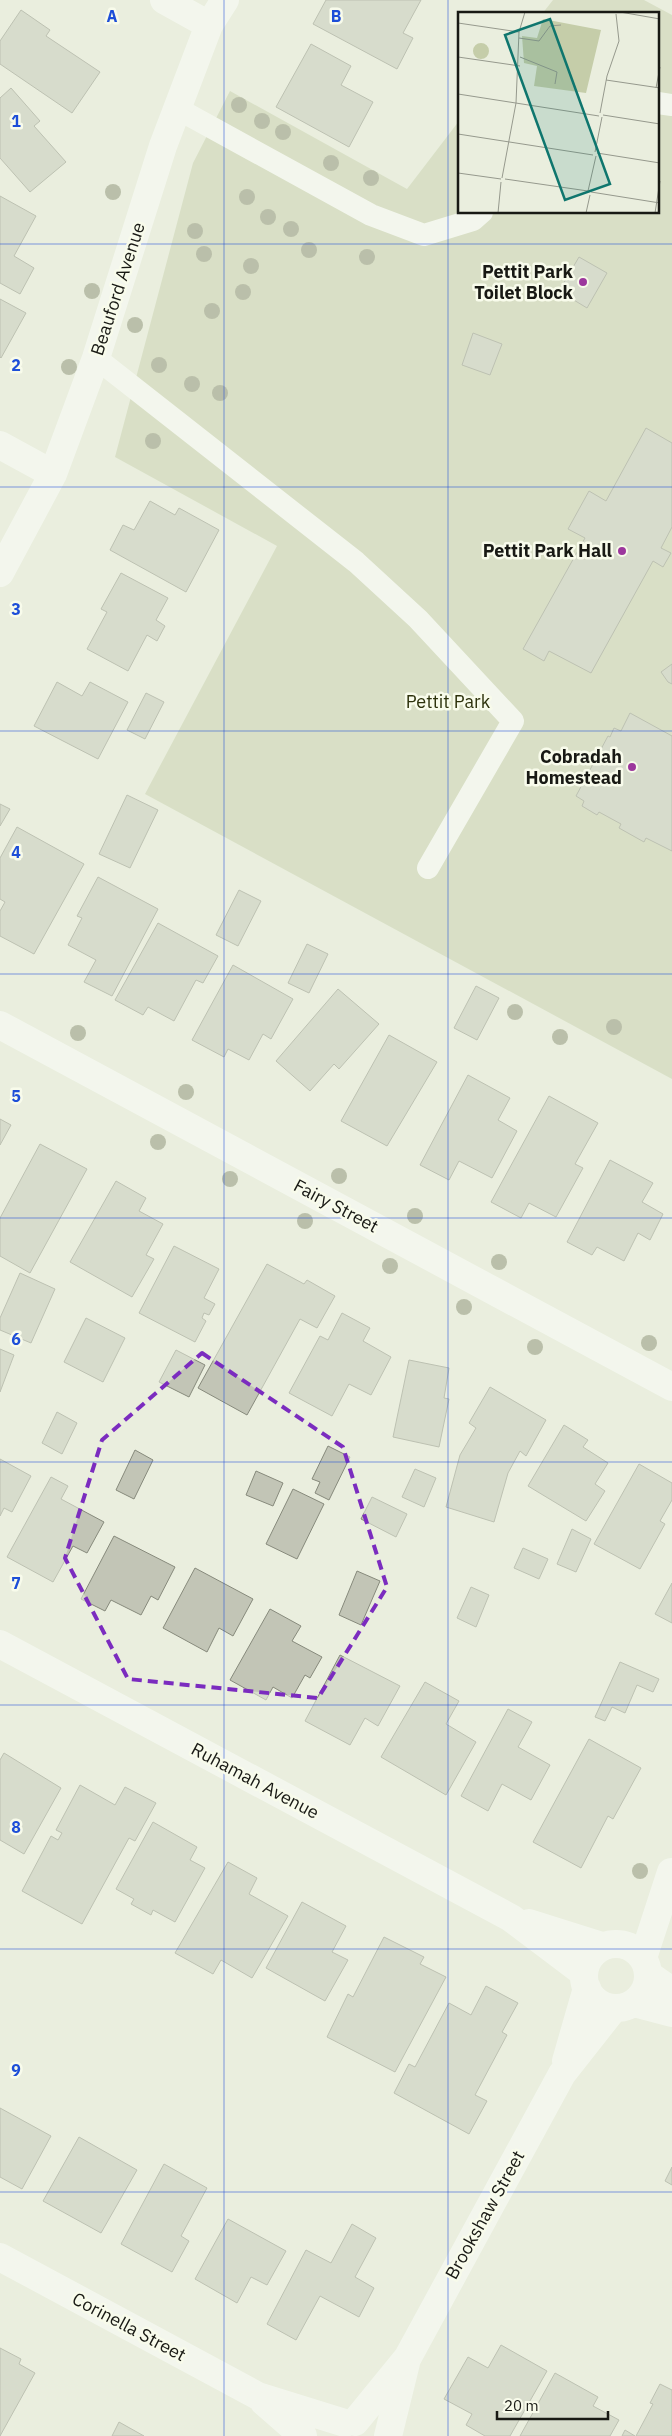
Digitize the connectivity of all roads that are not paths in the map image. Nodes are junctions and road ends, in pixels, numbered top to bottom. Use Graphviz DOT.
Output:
graph roads {
  1 [pos="164,0"];
  2 [pos="225,0"];
  3 [pos="209,25"];
  4 [pos="178,109"];
  5 [pos="480,214"];
  6 [pos="96,358"];
  7 [pos="0,445"];
  8 [pos="53,474"];
  9 [pos="0,573"];
  10 [pos="428,868"];
  11 [pos="0,1025"];
  12 [pos="672,1387"];
  13 [pos="0,1644"];
  14 [pos="671,1871"];
  15 [pos="510,1918"];
  16 [pos="611,1945"];
  17 [pos="646,1966"];
  18 [pos="585,1981"];
  19 [pos="672,1991"];
  20 [pos="624,2005"];
  21 [pos="672,2013"];
  22 [pos="562,2074"];
  23 [pos="0,2257"];
  24 [pos="408,2357"];
  25 [pos="258,2396"];
  26 [pos="343,2427"];
  27 [pos="303,2436"];
  28 [pos="382,2436"];
  29 [pos="388,2436"];
  1 -- 3 [label="street"];
  2 -- 3 [label="street, Beauford Avenue"];
  3 -- 4 [label="street, Beauford Avenue"];
  4 -- 5 [label="lane"];
  4 -- 6 [label="street, Beauford Avenue"];
  6 -- 8 [label="street, Beauford Avenue"];
  6 -- 10 [label="lane"];
  7 -- 8 [label="street"];
  8 -- 9 [label="street, Beauford Avenue"];
  11 -- 12 [label="street, Fairy Street"];
  13 -- 15 [label="street, Ruhamah Avenue"];
  14 -- 16 [label="street"];
  14 -- 17 [label="street"];
  15 -- 16 [label="street, Ruhamah Avenue"];
  15 -- 18 [label="street, Ruhamah Avenue"];
  16 -- 17 [label="street"];
  16 -- 18 [label="street"];
  17 -- 19 [label="street"];
  17 -- 20 [label="street"];
  18 -- 20 [label="street"];
  18 -- 22 [label="street, Brookshaw Street"];
  20 -- 21 [label="street"];
  20 -- 22 [label="street, Brookshaw Street"];
  22 -- 24 [label="street, Brookshaw Street"];
  23 -- 25 [label="street, Corinella Street"];
  24 -- 26 [label="street, Brookshaw Street"];
  24 -- 29 [label="street, Brookshaw Street"];
  25 -- 26 [label="street, Corinella Street"];
  25 -- 27 [label="street, Corinella Street"];
  26 -- 28 [label="street, Corinella Street"];
}
